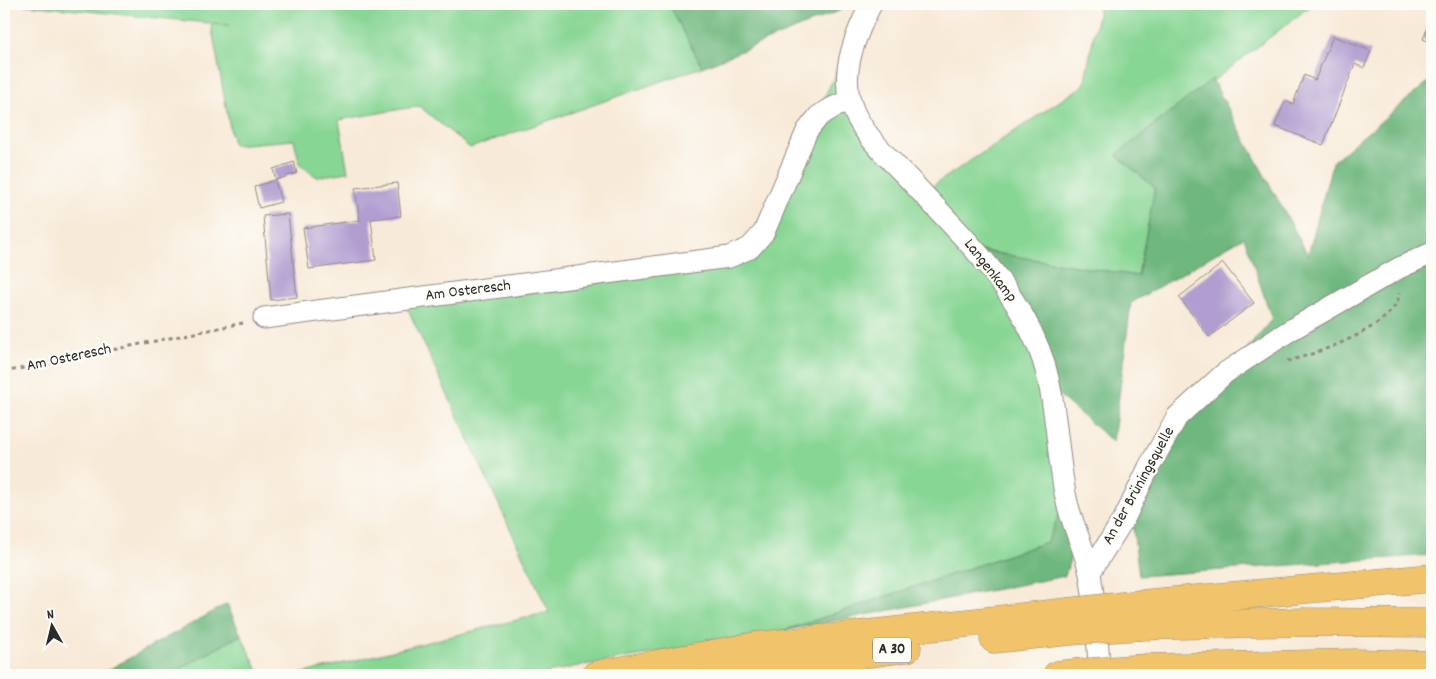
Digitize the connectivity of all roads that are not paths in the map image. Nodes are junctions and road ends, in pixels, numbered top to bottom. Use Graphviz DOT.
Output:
graph roads {
  1 [pos="871,4"];
  2 [pos="850,101"];
  3 [pos="1432,253"];
  4 [pos="264,318"];
  5 [pos="1090,572"];
  6 [pos="1432,578"];
  7 [pos="1141,615"];
  8 [pos="1069,622"];
  9 [pos="1432,623"];
  10 [pos="1432,665"];
  11 [pos="596,675"];
  12 [pos="714,675"];
  13 [pos="1077,675"];
  1 -- 2 [label="street, Langenkamp"];
  2 -- 4 [label="street, Am Osteresch"];
  2 -- 5 [label="street, Langenkamp"];
  3 -- 5 [label="street, An der Brüningsquelle"];
  5 -- 13 [label="street"];
  6 -- 7 [label="highway"];
  7 -- 8 [label="highway, A 30, bridge"];
  7 -- 9 [label="highway, A 30"];
  8 -- 11 [label="highway"];
  8 -- 12 [label="highway, A 30"];
  10 -- 13 [label="highway, bridge"];
}
